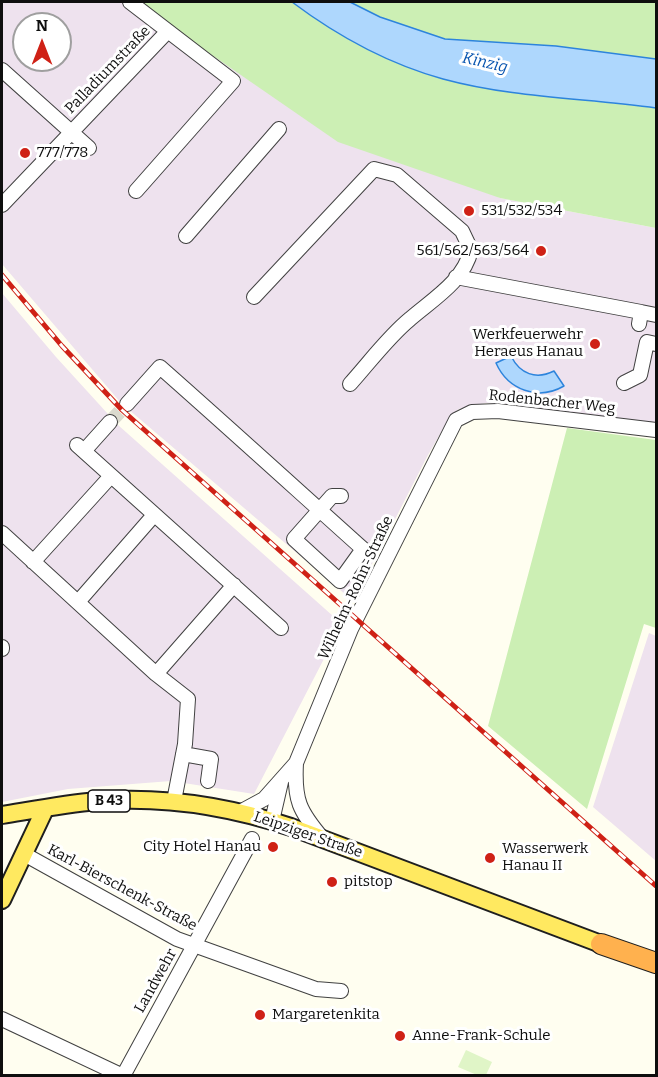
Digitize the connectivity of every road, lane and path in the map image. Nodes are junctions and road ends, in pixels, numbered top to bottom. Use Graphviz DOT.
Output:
graph roads {
  1 [pos="130,2"];
  2 [pos="168,31"];
  3 [pos="2,70"];
  4 [pos="279,129"];
  5 [pos="72,132"];
  6 [pos="89,148"];
  7 [pos="136,191"];
  8 [pos="2,205"];
  9 [pos="186,236"];
  10 [pos="456,277"];
  11 [pos="254,297"];
  12 [pos="657,315"];
  13 [pos="657,344"];
  14 [pos="624,383"];
  15 [pos="350,384"];
  16 [pos="127,404"];
  17 [pos="110,422"];
  18 [pos="657,430"];
  19 [pos="434,461"];
  20 [pos="111,476"];
  21 [pos="341,496"];
  22 [pos="319,510"];
  23 [pos="154,516"];
  24 [pos="2,533"];
  25 [pos="33,562"];
  26 [pos="234,585"];
  27 [pos="78,602"];
  28 [pos="281,628"];
  29 [pos="156,674"];
  30 [pos="183,754"];
  31 [pos="296,763"];
  32 [pos="282,777"];
  33 [pos="208,781"];
  34 [pos="295,786"];
  35 [pos="174,801"];
  36 [pos="45,809"];
  37 [pos="240,813"];
  38 [pos="2,815"];
  39 [pos="272,821"];
  40 [pos="252,839"];
  41 [pos="323,839"];
  42 [pos="24,854"];
  43 [pos="2,900"];
  44 [pos="602,944"];
  45 [pos="194,945"];
  46 [pos="657,956"];
  47 [pos="657,963"];
  48 [pos="341,991"];
  49 [pos="2,1019"];
  50 [pos="123,1075"];
  1 -- 2 [label="street"];
  2 -- 5 [label="street, Palladiumstraße"];
  2 -- 7 [label="street"];
  3 -- 5 [label="street"];
  4 -- 9 [label="street"];
  5 -- 6 [label="street"];
  5 -- 8 [label="street, Palladiumstraße"];
  10 -- 11 [label="street"];
  10 -- 12 [label="street"];
  10 -- 15 [label="street"];
  13 -- 14 [label="street"];
  16 -- 22 [label="street"];
  17 -- 20 [label="street"];
  18 -- 19 [label="street, Rodenbacher Weg"];
  19 -- 31 [label="street, Wilhelm-Rohn-Straße"];
  20 -- 23 [label="street"];
  20 -- 25 [label="street"];
  21 -- 22 [label="street"];
  22 -- 22 [label="street"];
  23 -- 26 [label="street"];
  23 -- 27 [label="street"];
  24 -- 25 [label="street"];
  25 -- 27 [label="street"];
  26 -- 28 [label="street"];
  26 -- 29 [label="street"];
  27 -- 29 [label="street"];
  29 -- 30 [label="street"];
  30 -- 33 [label="street"];
  30 -- 35 [label="street"];
  31 -- 32 [label="street, Wilhelm-Rohn-Straße"];
  31 -- 34 [label="street, Wilhelm-Rohn-Straße"];
  32 -- 37 [label="street, Wilhelm-Rohn-Straße"];
  32 -- 39 [label="street"];
  34 -- 39 [label="street"];
  34 -- 41 [label="street, Wilhelm-Rohn-Straße"];
  35 -- 36 [label="main road, Leipziger Straße / B 43"];
  35 -- 37 [label="main road, Leipziger Straße / B 43"];
  36 -- 38 [label="main road, Leipziger Straße"];
  36 -- 42 [label="main road"];
  37 -- 39 [label="main road, Leipziger Straße / B 43"];
  39 -- 41 [label="main road, Leipziger Straße / B 43"];
  40 -- 45 [label="street, Landwehr"];
  41 -- 44 [label="main road, Leipziger Straße / B 43"];
  42 -- 43 [label="main road"];
  42 -- 45 [label="street, Karl-Bierschenk-Straße"];
  44 -- 46 [label="highway, B 43"];
  44 -- 47 [label="highway, B 43"];
  45 -- 48 [label="street, Karl-Bierschenk-Straße"];
  45 -- 50 [label="street, Landwehr"];
  49 -- 50 [label="street"];
}
